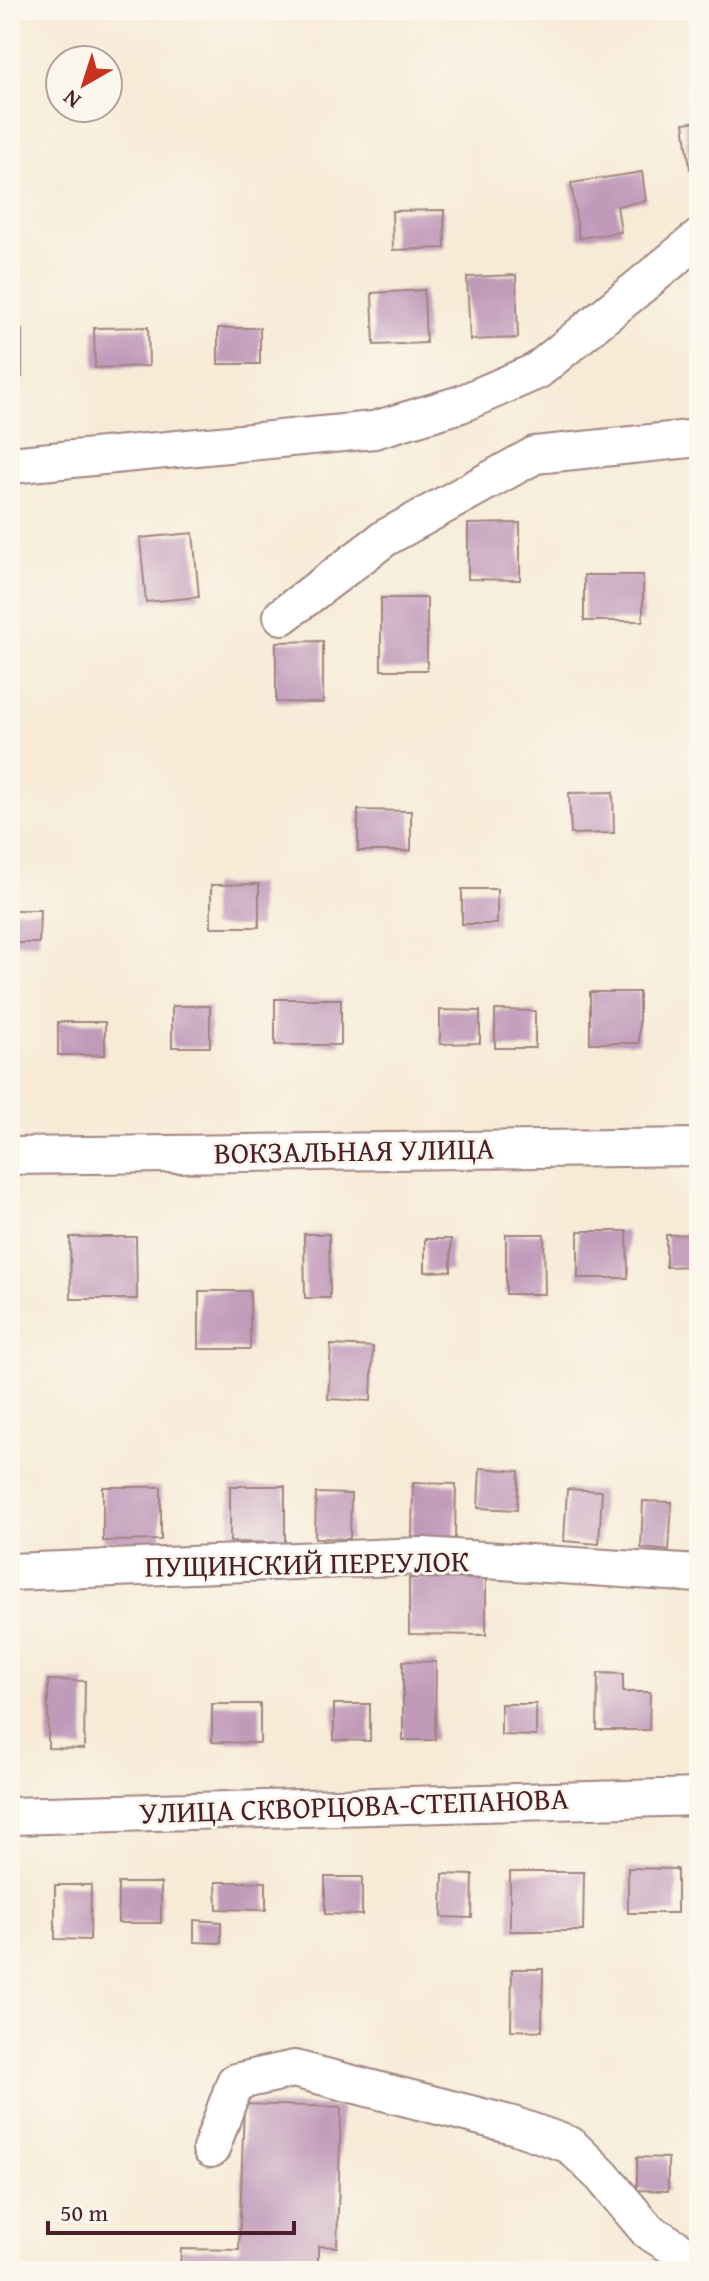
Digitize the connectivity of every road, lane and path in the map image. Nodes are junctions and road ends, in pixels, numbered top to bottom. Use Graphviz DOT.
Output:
graph roads {
  1 [pos="699,238"];
  2 [pos="699,438"];
  3 [pos="10,465"];
  4 [pos="282,616"];
  5 [pos="699,1147"];
  6 [pos="10,1156"];
  7 [pos="10,1572"];
  8 [pos="699,1574"];
  9 [pos="699,1797"];
  10 [pos="10,1816"];
  11 [pos="211,2149"];
  12 [pos="699,2262"];
  1 -- 3 [label="street"];
  2 -- 4 [label="street"];
  5 -- 6 [label="street, ВОКЗАЛЬНАЯ УЛИЦА"];
  7 -- 8 [label="street, ПУЩИНСКИЙ ПЕРЕУЛОК"];
  9 -- 10 [label="street, УЛИЦА СКВОРЦОВА-СТЕПАНОВА"];
  11 -- 12 [label="street"];
}
